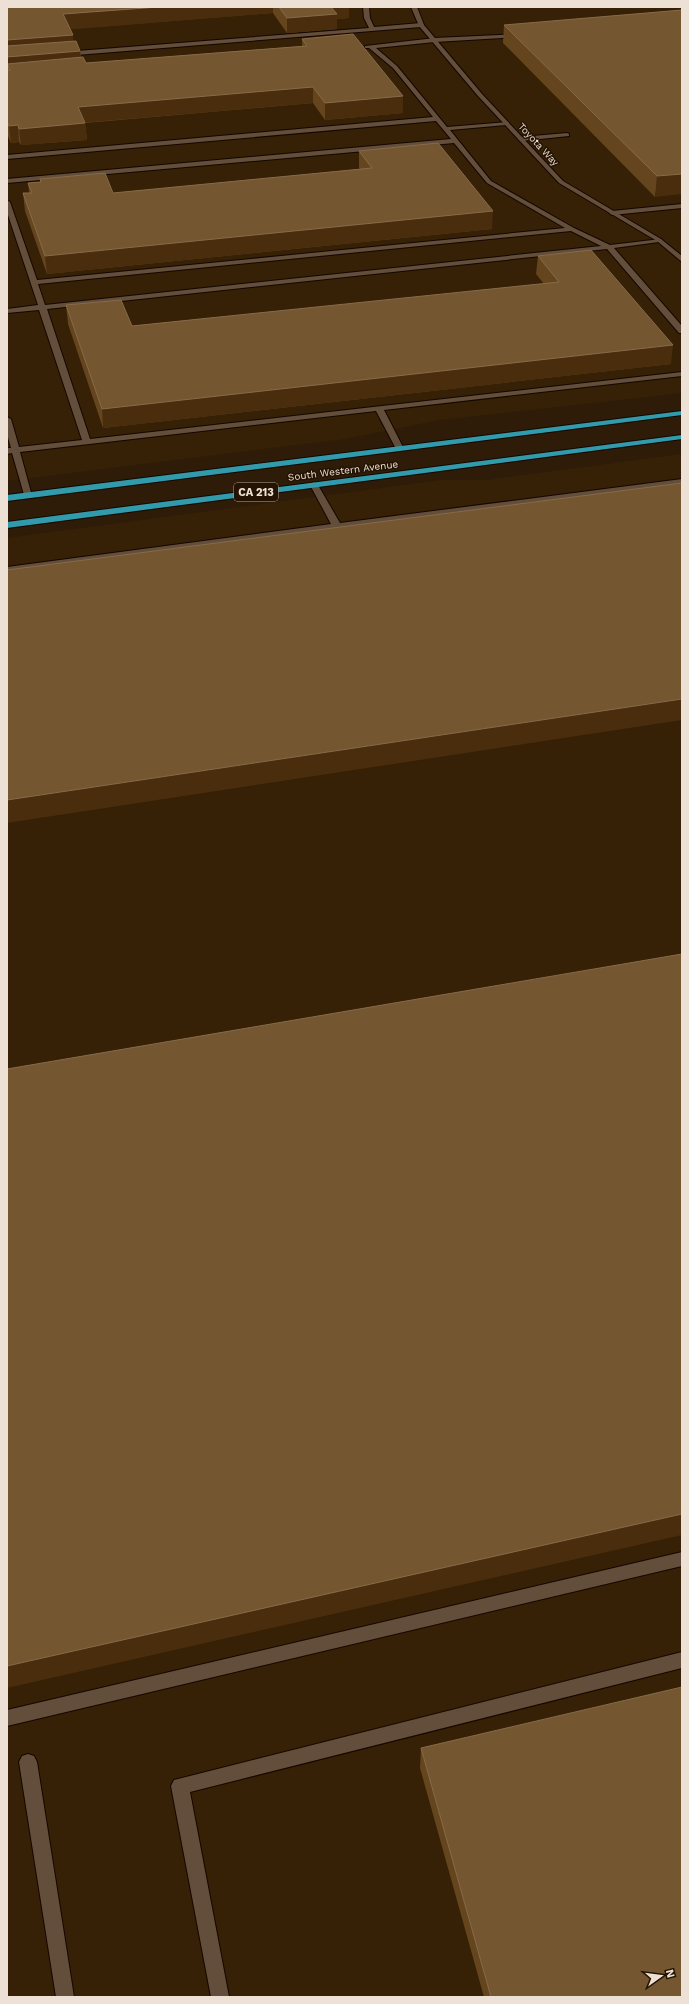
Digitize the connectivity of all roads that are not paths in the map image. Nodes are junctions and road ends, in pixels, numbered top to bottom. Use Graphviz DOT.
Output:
graph roads {
  1 [pos="366,7"];
  2 [pos="414,7"];
  3 [pos="421,25"];
  4 [pos="372,29"];
  5 [pos="527,34"];
  6 [pos="434,40"];
  7 [pos="370,46"];
  8 [pos="362,47"];
  9 [pos="54,55"];
  10 [pos="436,118"];
  11 [pos="506,123"];
  12 [pos="444,129"];
  13 [pos="567,135"];
  14 [pos="521,139"];
  15 [pos="454,141"];
  16 [pos="7,157"];
  17 [pos="7,181"];
  18 [pos="7,202"];
  19 [pos="682,206"];
  20 [pos="612,213"];
  21 [pos="572,229"];
  22 [pos="658,240"];
  23 [pos="609,247"];
  24 [pos="682,260"];
  25 [pos="34,282"];
  26 [pos="42,307"];
  27 [pos="7,311"];
  28 [pos="682,331"];
  29 [pos="682,374"];
  30 [pos="379,409"];
  31 [pos="682,413"];
  32 [pos="7,419"];
  33 [pos="682,437"];
  34 [pos="87,442"];
  35 [pos="399,447"];
  36 [pos="11,450"];
  37 [pos="682,482"];
  38 [pos="314,485"];
  39 [pos="28,496"];
  40 [pos="7,498"];
  41 [pos="7,524"];
  42 [pos="337,526"];
  43 [pos="7,570"];
  44 [pos="682,1559"];
  45 [pos="682,1660"];
  46 [pos="7,1718"];
  47 [pos="28,1762"];
  48 [pos="65,1997"];
  49 [pos="220,1997"];
  1 -- 4 [label="street"];
  2 -- 3 [label="street, Toyota Way"];
  3 -- 4 [label="street"];
  3 -- 6 [label="street, Toyota Way"];
  4 -- 9 [label="street"];
  5 -- 6 [label="street"];
  6 -- 7 [label="street"];
  6 -- 11 [label="street, Toyota Way"];
  7 -- 8 [label="street"];
  7 -- 10 [label="street"];
  10 -- 12 [label="street"];
  10 -- 16 [label="street"];
  11 -- 12 [label="street"];
  11 -- 14 [label="street, Toyota Way"];
  12 -- 15 [label="street"];
  13 -- 14 [label="street"];
  14 -- 20 [label="street, Toyota Way"];
  15 -- 17 [label="street"];
  15 -- 21 [label="street"];
  18 -- 25 [label="street"];
  19 -- 20 [label="street"];
  20 -- 22 [label="street, Toyota Way"];
  21 -- 23 [label="street"];
  21 -- 25 [label="street"];
  22 -- 23 [label="street"];
  22 -- 24 [label="street, Toyota Way"];
  23 -- 26 [label="street"];
  23 -- 28 [label="street"];
  25 -- 26 [label="street"];
  26 -- 27 [label="street"];
  26 -- 34 [label="street"];
  29 -- 30 [label="street"];
  30 -- 34 [label="street"];
  30 -- 35 [label="street"];
  31 -- 35 [label="main road, South Western Avenue / CA 213"];
  32 -- 36 [label="street"];
  33 -- 38 [label="main road, South Western Avenue / CA 213"];
  34 -- 36 [label="street"];
  35 -- 39 [label="main road, South Western Avenue / CA 213"];
  36 -- 39 [label="street"];
  37 -- 42 [label="street"];
  38 -- 41 [label="main road, South Western Avenue / CA 213"];
  38 -- 42 [label="street"];
  39 -- 40 [label="main road, South Western Avenue / CA 213"];
  42 -- 43 [label="street"];
  44 -- 46 [label="street"];
  45 -- 49 [label="street"];
  47 -- 48 [label="street"];
}
